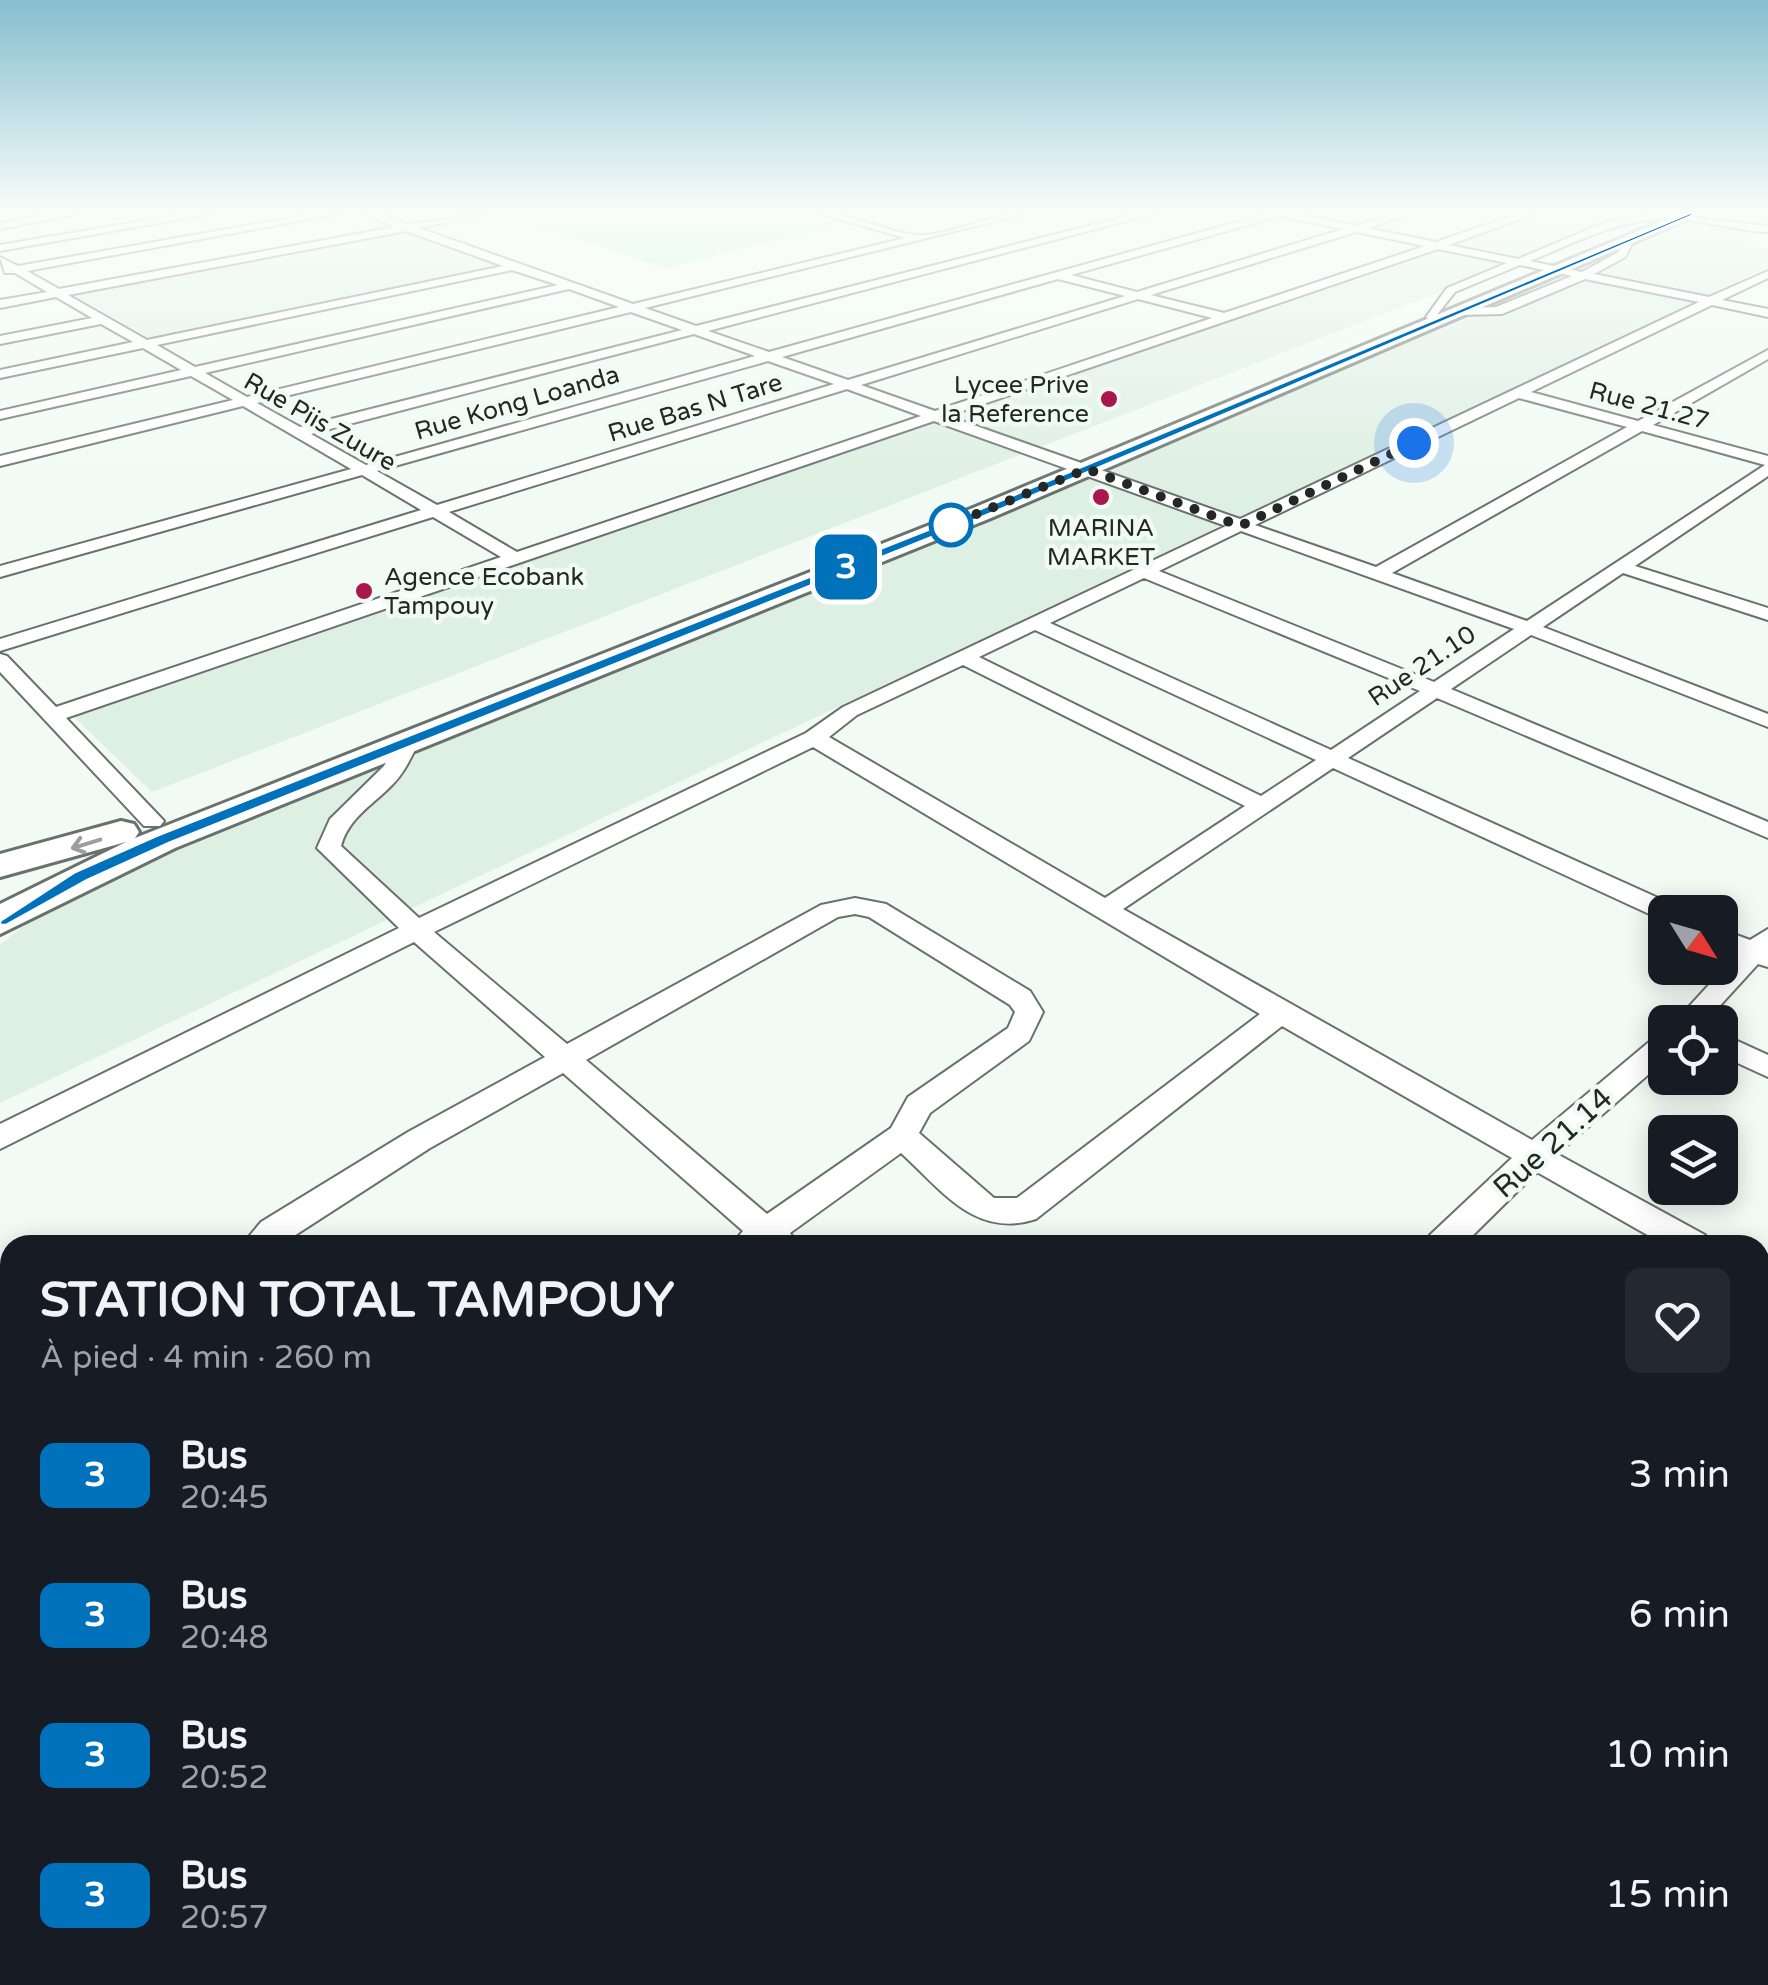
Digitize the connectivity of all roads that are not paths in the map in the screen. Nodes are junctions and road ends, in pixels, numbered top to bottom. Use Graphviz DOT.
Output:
graph roads {
  1 [pos="79,307"];
  2 [pos="321,307"];
  3 [pos="479,307"];
  4 [pos="627,307"];
  5 [pos="637,307"];
  6 [pos="786,307"];
  7 [pos="943,307"];
  8 [pos="1101,307"];
  9 [pos="1181,307"];
  10 [pos="1256,307"];
  11 [pos="1439,307"];
  12 [pos="1462,307"];
  13 [pos="1477,307"];
  14 [pos="1699,307"];
  15 [pos="1738,307"];
  16 [pos="631,308"];
  17 [pos="1768,313"];
  18 [pos="1224,317"];
  19 [pos="1432,317"];
  20 [pos="101,320"];
  21 [pos="694,330"];
  22 [pos="0,340"];
  23 [pos="142,344"];
  24 [pos="1768,354"];
  25 [pos="766,356"];
  26 [pos="192,371"];
  27 [pos="0,374"];
  28 [pos="845,385"];
  29 [pos="1518,393"];
  30 [pos="241,402"];
  31 [pos="0,414"];
  32 [pos="936,416"];
  33 [pos="1641,428"];
  34 [pos="296,434"];
  35 [pos="0,461"];
  36 [pos="1768,461"];
  37 [pos="1079,466"];
  38 [pos="1768,469"];
  39 [pos="359,471"];
  40 [pos="433,513"];
  41 [pos="1240,526"];
  42 [pos="516,558"];
  43 [pos="1621,567"];
  44 [pos="0,572"];
  45 [pos="1143,572"];
  46 [pos="1376,575"];
  47 [pos="1768,614"];
  48 [pos="1035,623"];
  49 [pos="1529,628"];
  50 [pos="0,645"];
  51 [pos="964,657"];
  52 [pos="0,660"];
  53 [pos="518,688"];
  54 [pos="1436,690"];
  55 [pos="50,716"];
  56 [pos="1768,722"];
  57 [pos="814,738"];
  58 [pos="408,742"];
  59 [pos="1331,759"];
  60 [pos="1260,804"];
  61 [pos="152,821"];
  62 [pos="1768,831"];
  63 [pos="0,866"];
  64 [pos="1648,903"];
  65 [pos="1106,909"];
  66 [pos="0,920"];
  67 [pos="416,930"];
  68 [pos="1738,941"];
  69 [pos="1764,949"];
  70 [pos="1706,1005"];
  71 [pos="1280,1013"];
  72 [pos="1738,1052"];
  73 [pos="1648,1058"];
  74 [pos="569,1060"];
  75 [pos="1768,1067"];
  76 [pos="902,1136"];
  77 [pos="0,1138"];
  78 [pos="1536,1154"];
  79 [pos="269,1235"];
  80 [pos="760,1235"];
  81 [pos="772,1235"];
  82 [pos="1452,1235"];
  83 [pos="1675,1235"];
  1 -- 20 [label="street, Rue Piis Zuure"];
  2 -- 23 [label="street"];
  3 -- 26 [label="street"];
  4 -- 16 [label="street"];
  5 -- 16 [label="street"];
  6 -- 21 [label="street"];
  7 -- 25 [label="street, Rue Kong Loanda"];
  8 -- 28 [label="street, Rue Bas N Tare"];
  9 -- 18 [label="street"];
  10 -- 18 [label="street"];
  11 -- 19 [label="street"];
  12 -- 19 [label="main road"];
  13 -- 37 [label="main road"];
  14 -- 29 [label="street"];
  15 -- 17 [label="street"];
  16 -- 21 [label="street"];
  16 -- 30 [label="street"];
  18 -- 32 [label="street"];
  19 -- 37 [label="main road"];
  20 -- 22 [label="street"];
  20 -- 23 [label="street, Rue Piis Zuure"];
  21 -- 25 [label="street"];
  21 -- 34 [label="street"];
  23 -- 26 [label="street, Rue Piis Zuure"];
  23 -- 27 [label="street"];
  24 -- 33 [label="street"];
  25 -- 28 [label="street"];
  25 -- 39 [label="street, Rue Kong Loanda"];
  26 -- 30 [label="street, Rue Piis Zuure"];
  26 -- 31 [label="street"];
  28 -- 32 [label="street"];
  28 -- 40 [label="street, Rue Bas N Tare"];
  29 -- 33 [label="street, Rue 21.27"];
  29 -- 41 [label="street"];
  30 -- 34 [label="street, Rue Piis Zuure"];
  30 -- 35 [label="street"];
  32 -- 37 [label="street"];
  32 -- 42 [label="street"];
  33 -- 36 [label="street, Rue 21.27"];
  33 -- 46 [label="street"];
  34 -- 39 [label="street, Rue Piis Zuure"];
  37 -- 41 [label="street"];
  37 -- 53 [label="main road"];
  38 -- 43 [label="street, Rue 21.10"];
  39 -- 40 [label="street, Rue Piis Zuure"];
  39 -- 44 [label="street, Rue Kong Loanda"];
  40 -- 42 [label="street, Rue Piis Zuure"];
  40 -- 50 [label="street, Rue Bas N Tare"];
  41 -- 45 [label="street"];
  41 -- 46 [label="street"];
  42 -- 55 [label="street"];
  43 -- 47 [label="street"];
  43 -- 49 [label="street, Rue 21.10"];
  45 -- 48 [label="street"];
  45 -- 54 [label="street"];
  46 -- 49 [label="street"];
  48 -- 51 [label="street"];
  48 -- 59 [label="street"];
  49 -- 54 [label="street, Rue 21.10"];
  49 -- 56 [label="street"];
  51 -- 57 [label="street"];
  51 -- 60 [label="street"];
  52 -- 55 [label="street"];
  53 -- 58 [label="main road"];
  53 -- 61 [label="main road"];
  54 -- 59 [label="street, Rue 21.10"];
  54 -- 62 [label="street"];
  55 -- 61 [label="street"];
  57 -- 65 [label="street"];
  57 -- 67 [label="street"];
  58 -- 66 [label="main road"];
  58 -- 67 [label="street"];
  59 -- 60 [label="street, Rue 21.10"];
  59 -- 64 [label="street"];
  60 -- 65 [label="street, Rue 21.10"];
  61 -- 63 [label="main road, one-way"];
  65 -- 71 [label="street"];
  67 -- 74 [label="street"];
  67 -- 77 [label="street"];
  68 -- 69 [label="street"];
  69 -- 70 [label="street"];
  71 -- 76 [label="street"];
  71 -- 78 [label="street"];
  72 -- 75 [label="street"];
  73 -- 78 [label="street, Rue 21.14"];
  74 -- 76 [label="street"];
  74 -- 79 [label="street"];
  74 -- 80 [label="street"];
  76 -- 81 [label="street"];
  78 -- 82 [label="street, Rue 21.14"];
  78 -- 83 [label="street"];
}
